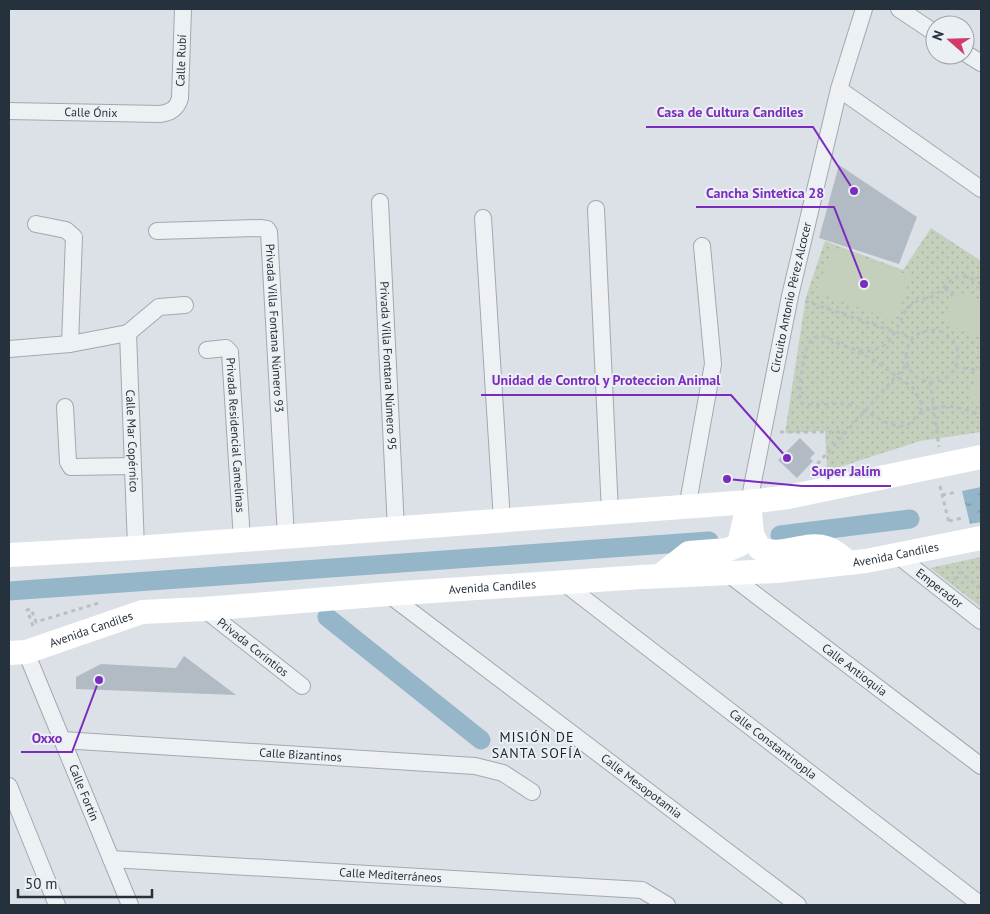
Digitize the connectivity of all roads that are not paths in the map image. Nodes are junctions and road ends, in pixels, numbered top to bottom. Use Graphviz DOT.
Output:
graph roads {
  1 [pos="183,9"];
  2 [pos="864,9"];
  3 [pos="899,9"];
  4 [pos="925,26"];
  5 [pos="839,89"];
  6 [pos="174,110"];
  7 [pos="9,111"];
  8 [pos="981,189"];
  9 [pos="380,202"];
  10 [pos="596,209"];
  11 [pos="483,218"];
  12 [pos="36,224"];
  13 [pos="157,231"];
  14 [pos="702,246"];
  15 [pos="185,305"];
  16 [pos="128,333"];
  17 [pos="70,344"];
  18 [pos="9,349"];
  19 [pos="207,350"];
  20 [pos="66,407"];
  21 [pos="981,457"];
  22 [pos="133,466"];
  23 [pos="749,502"];
  24 [pos="687,508"];
  25 [pos="610,513"];
  26 [pos="502,521"];
  27 [pos="396,529"];
  28 [pos="286,537"];
  29 [pos="981,538"];
  30 [pos="242,540"];
  31 [pos="136,548"];
  32 [pos="9,555"];
  33 [pos="897,556"];
  34 [pos="850,563"];
  35 [pos="728,573"];
  36 [pos="660,576"];
  37 [pos="564,582"];
  38 [pos="388,594"];
  39 [pos="204,609"];
  40 [pos="981,621"];
  41 [pos="17,653"];
  42 [pos="302,686"];
  43 [pos="62,740"];
  44 [pos="981,766"];
  45 [pos="9,786"];
  46 [pos="532,792"];
  47 [pos="111,859"];
  48 [pos="57,905"];
  49 [pos="130,905"];
  50 [pos="667,905"];
  51 [pos="798,905"];
  52 [pos="981,905"];
  1 -- 6 [label="street, Calle Rubí"];
  2 -- 5 [label="street, Circuito Antonio Pérez Alcocer"];
  3 -- 4 [label="street"];
  5 -- 8 [label="street"];
  5 -- 23 [label="street, Circuito Antonio Pérez Alcocer"];
  6 -- 7 [label="street, Calle Ónix"];
  9 -- 27 [label="street, Privada Villa Fontana Número 95"];
  10 -- 25 [label="street"];
  11 -- 26 [label="street"];
  12 -- 17 [label="street"];
  13 -- 28 [label="street, Privada Villa Fontana Número 93"];
  14 -- 24 [label="street"];
  15 -- 16 [label="street"];
  16 -- 17 [label="street"];
  16 -- 22 [label="street, Calle Mar Copérnico"];
  17 -- 18 [label="street"];
  19 -- 30 [label="street, Privada Residencial Camelinas"];
  20 -- 22 [label="street"];
  21 -- 23 [label="main road"];
  22 -- 31 [label="street, Calle Mar Copérnico"];
  23 -- 24 [label="main road"];
  23 -- 34 [label="main road"];
  23 -- 36 [label="main road"];
  24 -- 25 [label="main road"];
  25 -- 26 [label="main road"];
  26 -- 27 [label="main road"];
  27 -- 28 [label="main road"];
  28 -- 30 [label="main road"];
  29 -- 33 [label="main road, Avenida Candiles"];
  30 -- 31 [label="main road"];
  31 -- 32 [label="main road"];
  33 -- 34 [label="main road, Avenida Candiles"];
  33 -- 40 [label="street, Emperador"];
  34 -- 35 [label="main road, Avenida Candiles"];
  35 -- 36 [label="main road, Avenida Candiles"];
  35 -- 44 [label="street, Calle Antioquia"];
  36 -- 37 [label="main road, Avenida Candiles"];
  37 -- 38 [label="main road, Avenida Candiles"];
  37 -- 52 [label="street, Calle Constantinopla"];
  38 -- 39 [label="main road, Avenida Candiles"];
  38 -- 51 [label="street, Calle Mesopotamia"];
  39 -- 41 [label="main road, Avenida Candiles"];
  39 -- 42 [label="street, Privada Corintios"];
  41 -- 43 [label="street, Calle Fortín"];
  43 -- 46 [label="street, Calle Bizantinos"];
  43 -- 47 [label="street, Calle Fortín"];
  45 -- 48 [label="street"];
  47 -- 49 [label="street, Calle Fortín"];
  47 -- 50 [label="street, Calle Mediterráneos"];
}
